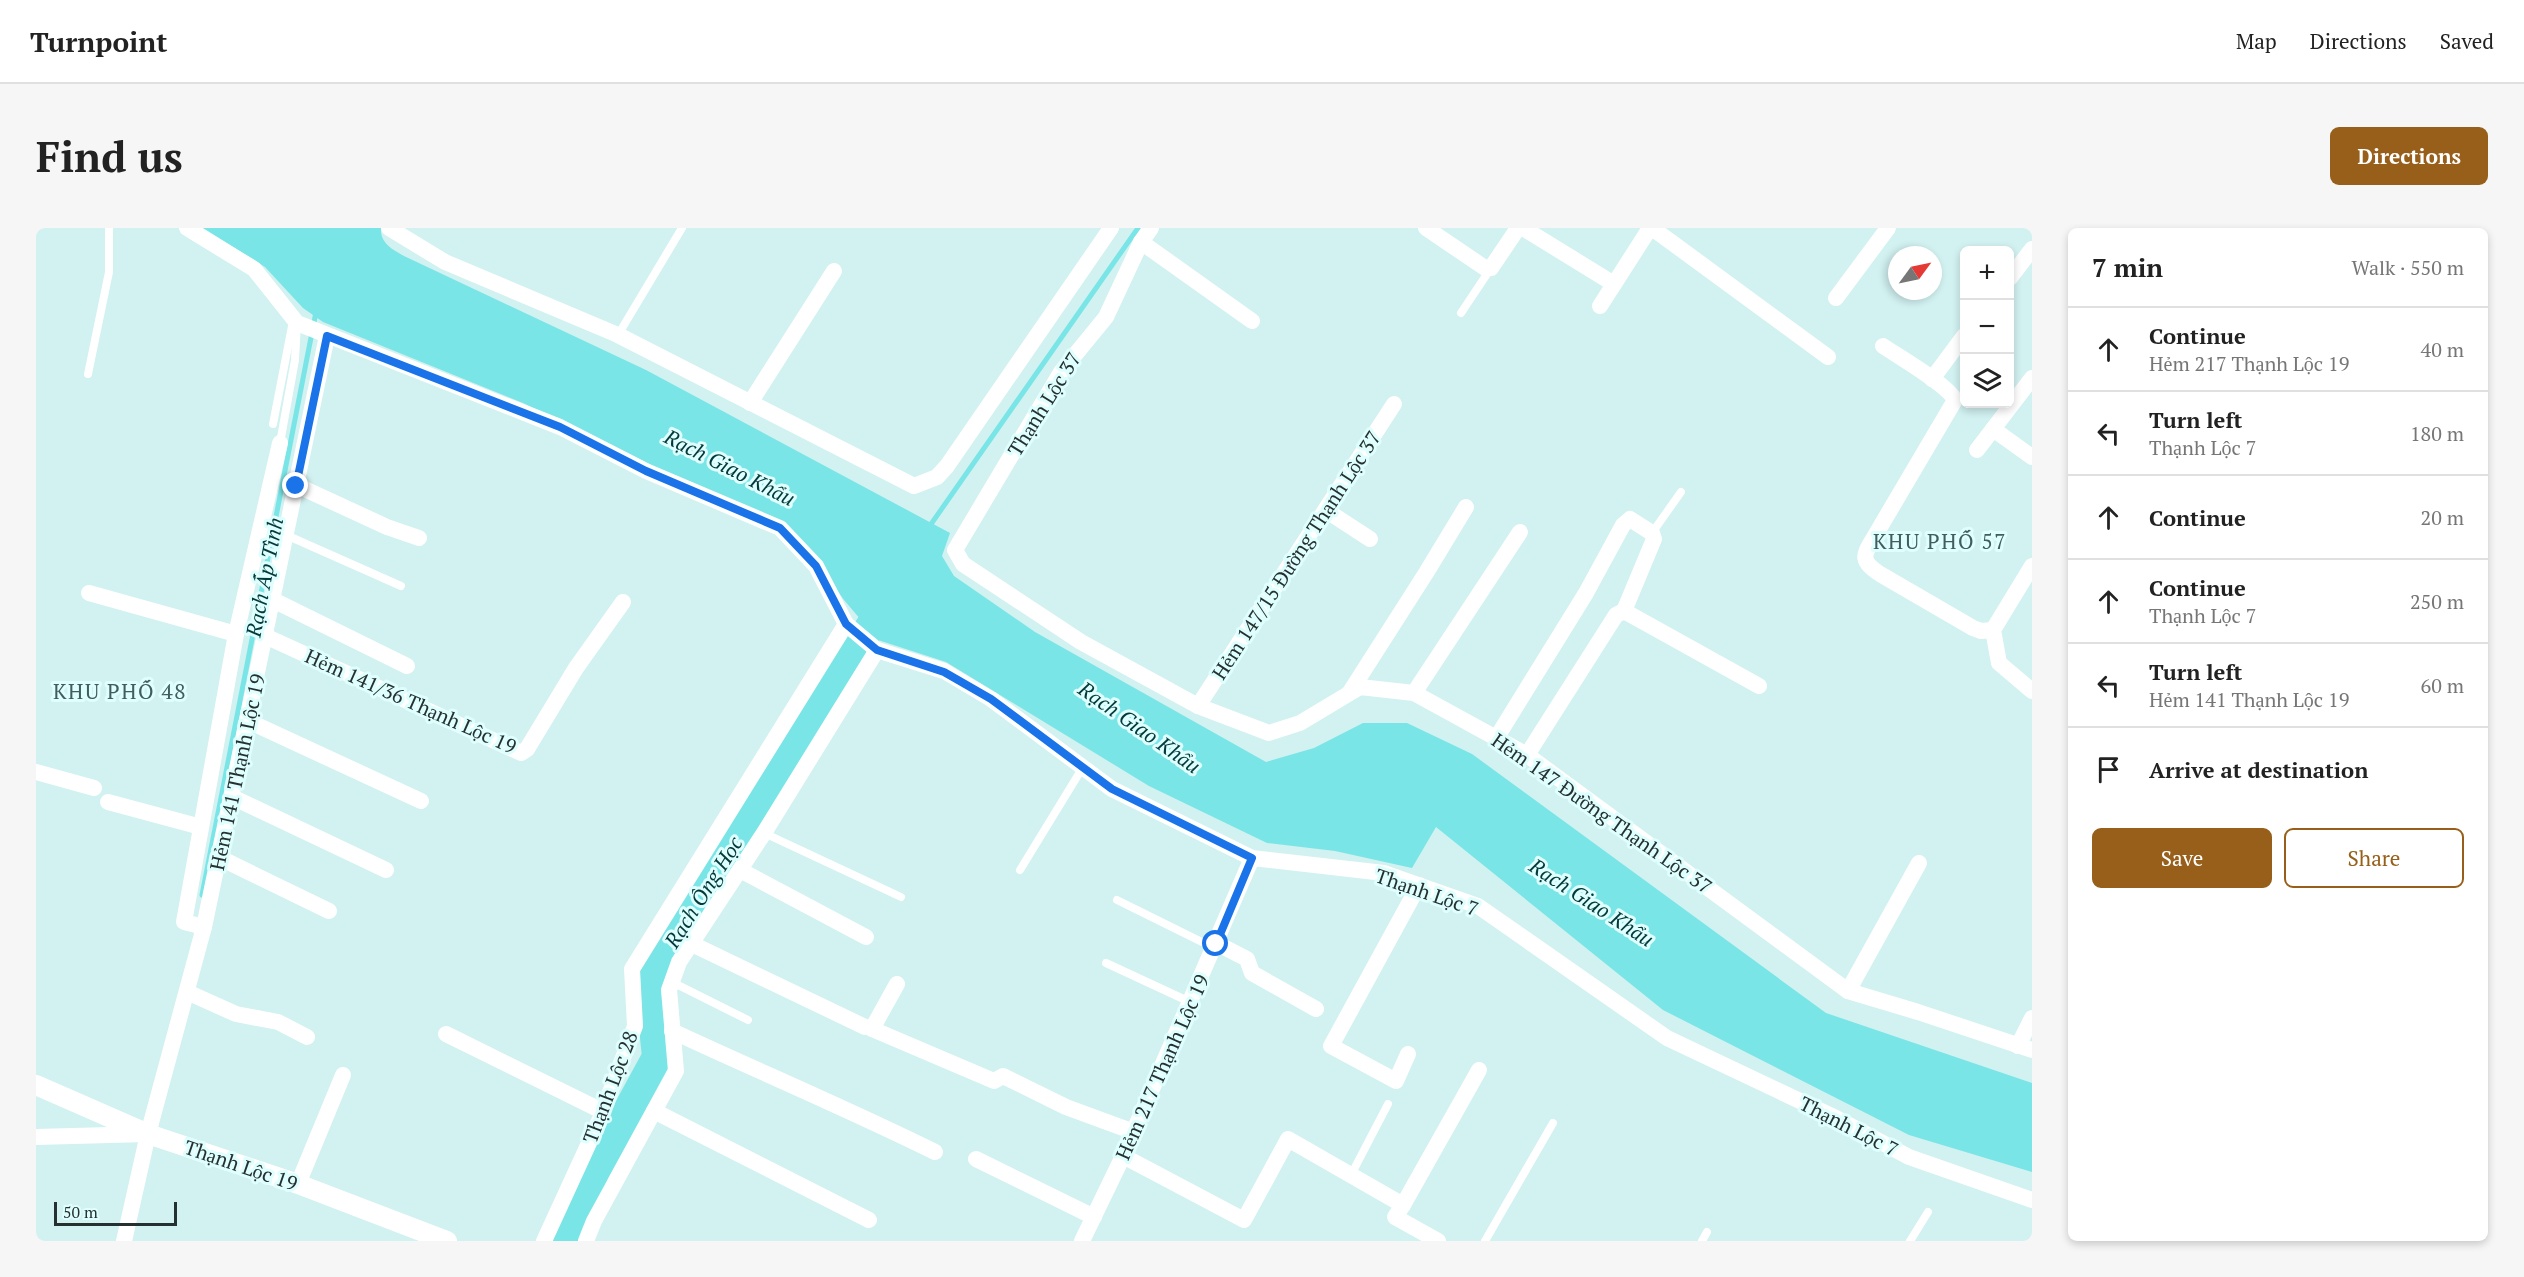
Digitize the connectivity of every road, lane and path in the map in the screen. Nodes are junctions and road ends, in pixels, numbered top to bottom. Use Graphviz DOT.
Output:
graph roads {
  1 [pos="109,228"];
  2 [pos="187,228"];
  3 [pos="389,228"];
  4 [pos="681,228"];
  5 [pos="1111,228"];
  6 [pos="1151,228"];
  7 [pos="1426,228"];
  8 [pos="1520,228"];
  9 [pos="1651,228"];
  10 [pos="1888,228"];
  11 [pos="1141,242"];
  12 [pos="2032,249"];
  13 [pos="1491,268"];
  14 [pos="834,271"];
  15 [pos="2014,273"];
  16 [pos="1614,284"];
  17 [pos="1836,298"];
  18 [pos="1600,306"];
  19 [pos="1461,313"];
  20 [pos="1252,321"];
  21 [pos="298,322"];
  22 [pos="324,334"];
  23 [pos="618,335"];
  24 [pos="1960,343"];
  25 [pos="1883,346"];
  26 [pos="1828,357"];
  27 [pos="88,374"];
  28 [pos="2032,378"];
  29 [pos="1932,379"];
  30 [pos="750,403"];
  31 [pos="1394,404"];
  32 [pos="273,424"];
  33 [pos="1993,429"];
  34 [pos="280,443"];
  35 [pos="1977,450"];
  36 [pos="2032,457"];
  37 [pos="296,486"];
  38 [pos="1680,492"];
  39 [pos="1466,507"];
  40 [pos="1327,511"];
  41 [pos="1520,532"];
  42 [pos="1652,533"];
  43 [pos="286,535"];
  44 [pos="419,538"];
  45 [pos="1370,539"];
  46 [pos="955,550"];
  47 [pos="2032,566"];
  48 [pos="401,586"];
  49 [pos="89,593"];
  50 [pos="273,600"];
  51 [pos="623,602"];
  52 [pos="1624,611"];
  53 [pos="846,624"];
  54 [pos="1993,630"];
  55 [pos="236,634"];
  56 [pos="265,636"];
  57 [pos="877,650"];
  58 [pos="407,666"];
  59 [pos="1759,686"];
  60 [pos="2032,691"];
  61 [pos="1349,693"];
  62 [pos="1414,693"];
  63 [pos="1198,706"];
  64 [pos="248,721"];
  65 [pos="1497,736"];
  66 [pos="1527,755"];
  67 [pos="1083,767"];
  68 [pos="36,772"];
  69 [pos="94,788"];
  70 [pos="232,797"];
  71 [pos="421,801"];
  72 [pos="108,802"];
  73 [pos="201,826"];
  74 [pos="764,833"];
  75 [pos="220,858"];
  76 [pos="1252,858"];
  77 [pos="1919,863"];
  78 [pos="386,870"];
  79 [pos="740,870"];
  80 [pos="1020,870"];
  81 [pos="1419,885"];
  82 [pos="901,897"];
  83 [pos="1117,900"];
  84 [pos="328,911"];
  85 [pos="204,927"];
  86 [pos="866,937"];
  87 [pos="692,944"];
  88 [pos="1217,946"];
  89 [pos="1106,963"];
  90 [pos="672,982"];
  91 [pos="897,984"];
  92 [pos="1848,991"];
  93 [pos="187,992"];
  94 [pos="1190,1002"];
  95 [pos="1316,1009"];
  96 [pos="2032,1018"];
  97 [pos="748,1020"];
  98 [pos="865,1027"];
  99 [pos="672,1031"];
  100 [pos="446,1034"];
  101 [pos="307,1037"];
  102 [pos="2025,1048"];
  103 [pos="1408,1054"];
  104 [pos="1479,1070"];
  105 [pos="343,1075"];
  106 [pos="36,1085"];
  107 [pos="1388,1104"];
  108 [pos="602,1111"];
  109 [pos="654,1111"];
  110 [pos="1553,1123"];
  111 [pos="1134,1132"];
  112 [pos="148,1134"];
  113 [pos="36,1137"];
  114 [pos="935,1152"];
  115 [pos="1123,1156"];
  116 [pos="976,1159"];
  117 [pos="1351,1175"];
  118 [pos="298,1184"];
  119 [pos="2032,1200"];
  120 [pos="1403,1205"];
  121 [pos="1928,1212"];
  122 [pos="1094,1217"];
  123 [pos="869,1220"];
  124 [pos="1707,1232"];
  125 [pos="124,1241"];
  126 [pos="447,1241"];
  127 [pos="543,1241"];
  128 [pos="586,1241"];
  129 [pos="1082,1241"];
  130 [pos="1438,1241"];
  131 [pos="1485,1241"];
  132 [pos="1702,1241"];
  133 [pos="1910,1241"];
  1 -- 27 [label="lane"];
  2 -- 21 [label="street"];
  3 -- 23 [label="street"];
  4 -- 23 [label="lane"];
  5 -- 30 [label="street"];
  6 -- 11 [label="street, Thạnh Lộc 37"];
  7 -- 13 [label="street"];
  8 -- 13 [label="street"];
  8 -- 16 [label="street"];
  9 -- 16 [label="street"];
  9 -- 26 [label="street"];
  10 -- 17 [label="street"];
  11 -- 20 [label="street"];
  11 -- 46 [label="street, Thạnh Lộc 37"];
  12 -- 15 [label="street"];
  13 -- 19 [label="lane"];
  14 -- 30 [label="street"];
  16 -- 18 [label="street"];
  21 -- 22 [label="street"];
  21 -- 32 [label="lane"];
  21 -- 34 [label="lane"];
  22 -- 37 [label="street, Hẻm 141 Thạnh Lộc 19"];
  22 -- 53 [label="street"];
  23 -- 30 [label="street"];
  24 -- 29 [label="street"];
  25 -- 29 [label="street"];
  28 -- 33 [label="street"];
  29 -- 54 [label="street"];
  31 -- 40 [label="street, Hẻm 147/15 Đường Thạnh Lộc 37"];
  33 -- 35 [label="street"];
  33 -- 36 [label="street"];
  34 -- 55 [label="street"];
  37 -- 43 [label="street, Hẻm 141 Thạnh Lộc 19"];
  37 -- 44 [label="street"];
  38 -- 42 [label="lane"];
  39 -- 61 [label="street"];
  40 -- 45 [label="street"];
  40 -- 63 [label="street, Hẻm 147/15 Đường Thạnh Lộc 37"];
  41 -- 62 [label="street"];
  42 -- 52 [label="street"];
  42 -- 65 [label="street"];
  43 -- 48 [label="lane"];
  43 -- 50 [label="street, Hẻm 141 Thạnh Lộc 19"];
  46 -- 63 [label="street, Hẻm 147 Đường Thạnh Lộc 37"];
  47 -- 54 [label="street"];
  49 -- 55 [label="street"];
  50 -- 56 [label="street, Hẻm 141 Thạnh Lộc 19"];
  50 -- 58 [label="street"];
  51 -- 56 [label="street, Hẻm 141/36 Thạnh Lộc 19"];
  52 -- 59 [label="street"];
  52 -- 66 [label="street"];
  53 -- 57 [label="street"];
  53 -- 108 [label="street, Thạnh Lộc 28"];
  54 -- 60 [label="street"];
  55 -- 73 [label="street"];
  56 -- 64 [label="street, Hẻm 141 Thạnh Lộc 19"];
  57 -- 67 [label="street, Thạnh Lộc 7"];
  57 -- 74 [label="street"];
  61 -- 62 [label="street, Hẻm 147 Đường Thạnh Lộc 37"];
  61 -- 63 [label="street, Hẻm 147 Đường Thạnh Lộc 37"];
  62 -- 65 [label="street, Hẻm 147 Đường Thạnh Lộc 37"];
  64 -- 70 [label="street, Hẻm 141 Thạnh Lộc 19"];
  64 -- 71 [label="street"];
  65 -- 66 [label="street, Hẻm 147 Đường Thạnh Lộc 37"];
  66 -- 92 [label="street, Hẻm 147 Đường Thạnh Lộc 37"];
  67 -- 76 [label="street, Thạnh Lộc 7"];
  67 -- 80 [label="lane"];
  68 -- 69 [label="street"];
  70 -- 75 [label="street, Hẻm 141 Thạnh Lộc 19"];
  70 -- 78 [label="street"];
  72 -- 73 [label="street"];
  73 -- 85 [label="street"];
  74 -- 79 [label="street"];
  74 -- 82 [label="lane"];
  75 -- 84 [label="street"];
  75 -- 85 [label="street, Hẻm 141 Thạnh Lộc 19"];
  76 -- 81 [label="street, Thạnh Lộc 7"];
  76 -- 88 [label="street, Hẻm 217 Thạnh Lộc 19"];
  77 -- 92 [label="street"];
  79 -- 86 [label="street"];
  79 -- 87 [label="street"];
  81 -- 103 [label="street"];
  81 -- 119 [label="street, Thạnh Lộc 7"];
  83 -- 88 [label="lane"];
  85 -- 93 [label="street, Hẻm 141 Thạnh Lộc 19"];
  87 -- 90 [label="street"];
  87 -- 98 [label="street"];
  88 -- 94 [label="street, Hẻm 217 Thạnh Lộc 19"];
  88 -- 95 [label="street"];
  89 -- 94 [label="lane"];
  90 -- 97 [label="lane"];
  90 -- 99 [label="street"];
  91 -- 111 [label="street"];
  92 -- 102 [label="street, Hẻm 147 Đường Thạnh Lộc 37"];
  93 -- 101 [label="street"];
  93 -- 112 [label="street, Hẻm 141 Thạnh Lộc 19"];
  94 -- 111 [label="street, Hẻm 217 Thạnh Lộc 19"];
  96 -- 102 [label="street"];
  99 -- 109 [label="street"];
  99 -- 114 [label="street"];
  100 -- 108 [label="street"];
  104 -- 120 [label="street"];
  105 -- 118 [label="street"];
  106 -- 112 [label="street, Thạnh Lộc 19"];
  107 -- 117 [label="lane"];
  108 -- 127 [label="street, Thạnh Lộc 28"];
  109 -- 123 [label="street"];
  109 -- 128 [label="street"];
  110 -- 131 [label="lane"];
  111 -- 115 [label="street, Hẻm 217 Thạnh Lộc 19"];
  112 -- 113 [label="street"];
  112 -- 118 [label="street, Thạnh Lộc 19"];
  112 -- 125 [label="street, Hẻm 141 Thạnh Lộc 19"];
  115 -- 117 [label="street"];
  115 -- 122 [label="street, Hẻm 217 Thạnh Lộc 19"];
  116 -- 122 [label="street"];
  117 -- 120 [label="street"];
  118 -- 126 [label="street, Thạnh Lộc 19"];
  120 -- 130 [label="street"];
  121 -- 133 [label="lane"];
  122 -- 129 [label="street, Hẻm 217 Thạnh Lộc 19"];
  124 -- 132 [label="lane"];
}
